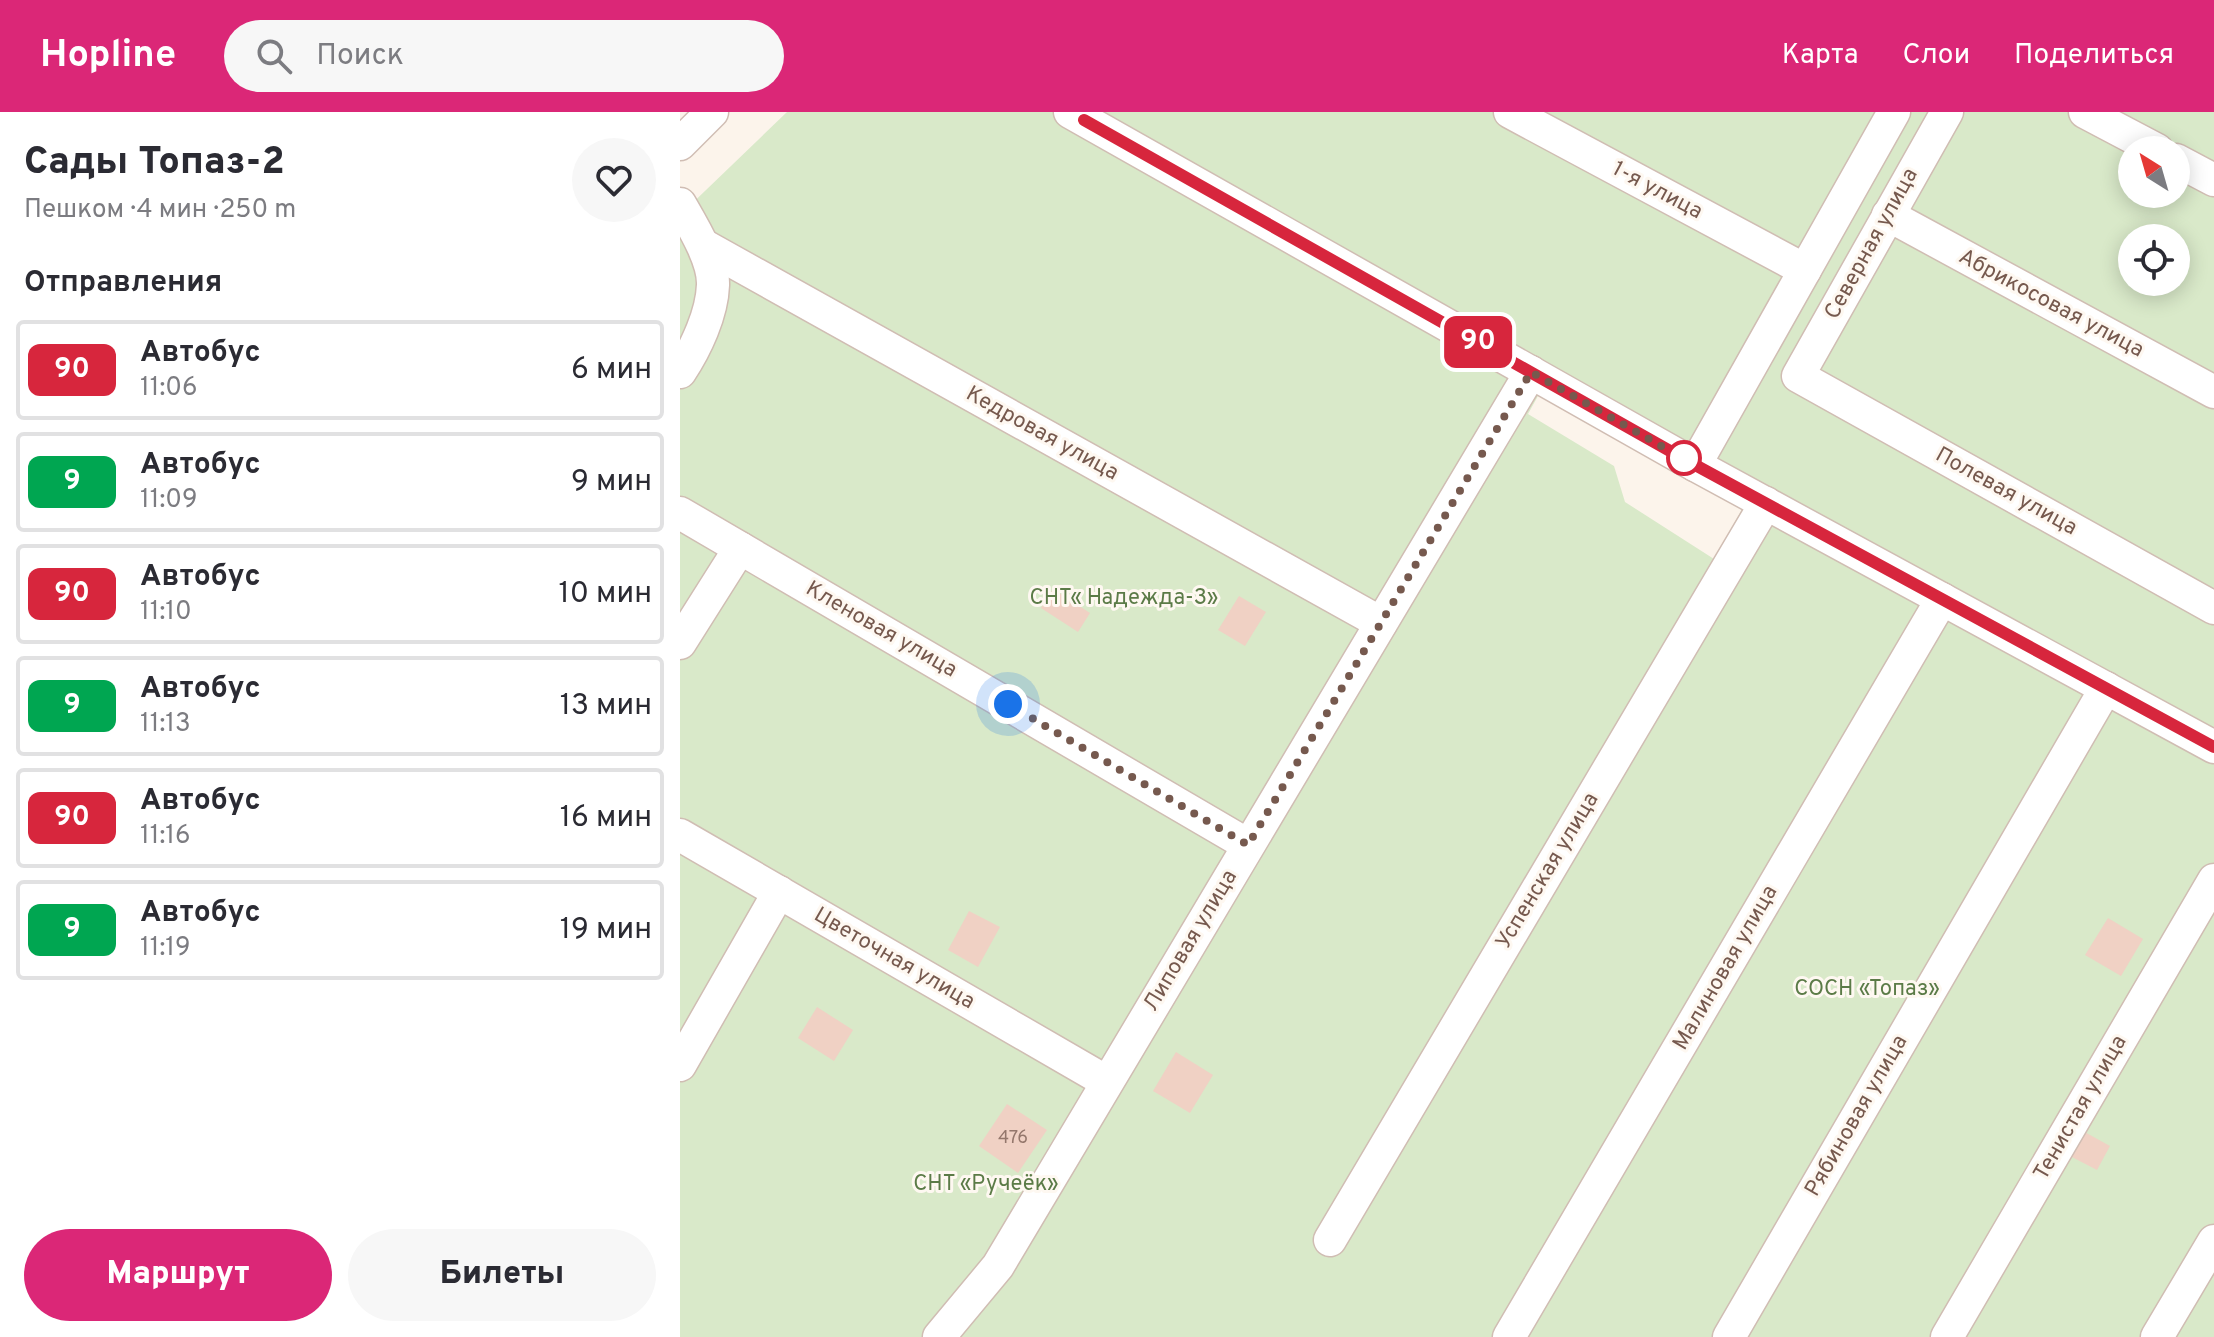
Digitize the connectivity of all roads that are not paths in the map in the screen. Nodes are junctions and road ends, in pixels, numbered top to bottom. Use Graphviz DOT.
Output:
graph roads {
  1 [pos="712,112"];
  2 [pos="1510,112"];
  3 [pos="1894,112"];
  4 [pos="1947,112"];
  5 [pos="2085,112"];
  6 [pos="1081,115"];
  7 [pos="2130,136"];
  8 [pos="680,144"];
  9 [pos="2190,167"];
  10 [pos="2214,180"];
  11 [pos="680,204"];
  12 [pos="1888,215"];
  13 [pos="703,245"];
  14 [pos="1805,270"];
  15 [pos="680,372"];
  16 [pos="1531,372"];
  17 [pos="1798,376"];
  18 [pos="2214,392"];
  19 [pos="1695,465"];
  20 [pos="1766,503"];
  21 [pos="680,513"];
  22 [pos="740,548"];
  23 [pos="1942,599"];
  24 [pos="2214,608"];
  25 [pos="1381,623"];
  26 [pos="680,643"];
  27 [pos="2106,688"];
  28 [pos="2214,747"];
  29 [pos="680,835"];
  30 [pos="1248,845"];
  31 [pos="2214,880"];
  32 [pos="779,892"];
  33 [pos="680,1065"];
  34 [pos="1107,1082"];
  35 [pos="1330,1240"];
  36 [pos="2214,1241"];
  37 [pos="939,1337"];
  38 [pos="1509,1337"];
  39 [pos="1729,1337"];
  40 [pos="1947,1337"];
  41 [pos="2157,1337"];
  1 -- 8 [label="street"];
  2 -- 14 [label="street, 1-я улица"];
  3 -- 14 [label="street"];
  4 -- 12 [label="street, Северная улица"];
  5 -- 7 [label="street"];
  6 -- 16 [label="street"];
  9 -- 10 [label="street"];
  11 -- 13 [label="street"];
  12 -- 17 [label="street, Северная улица"];
  12 -- 18 [label="street, Абрикосовая улица"];
  13 -- 15 [label="street"];
  13 -- 25 [label="street, Кедровая улица"];
  14 -- 19 [label="street"];
  16 -- 19 [label="street"];
  16 -- 25 [label="street, Липовая улица"];
  17 -- 24 [label="street, Полевая улица"];
  19 -- 20 [label="street"];
  20 -- 23 [label="street"];
  20 -- 35 [label="street, Успенская улица"];
  21 -- 22 [label="street, Кленовая улица"];
  22 -- 26 [label="street"];
  22 -- 30 [label="street, Кленовая улица"];
  23 -- 27 [label="street"];
  23 -- 38 [label="street, Малиновая улица"];
  25 -- 30 [label="street, Липовая улица"];
  27 -- 28 [label="street"];
  27 -- 39 [label="street, Рябиновая улица"];
  29 -- 32 [label="street, Цветочная улица"];
  30 -- 34 [label="street, Липовая улица"];
  31 -- 40 [label="street, Тенистая улица"];
  32 -- 33 [label="street"];
  32 -- 34 [label="street, Цветочная улица"];
  34 -- 37 [label="street, Липовая улица"];
  36 -- 41 [label="street"];
}
